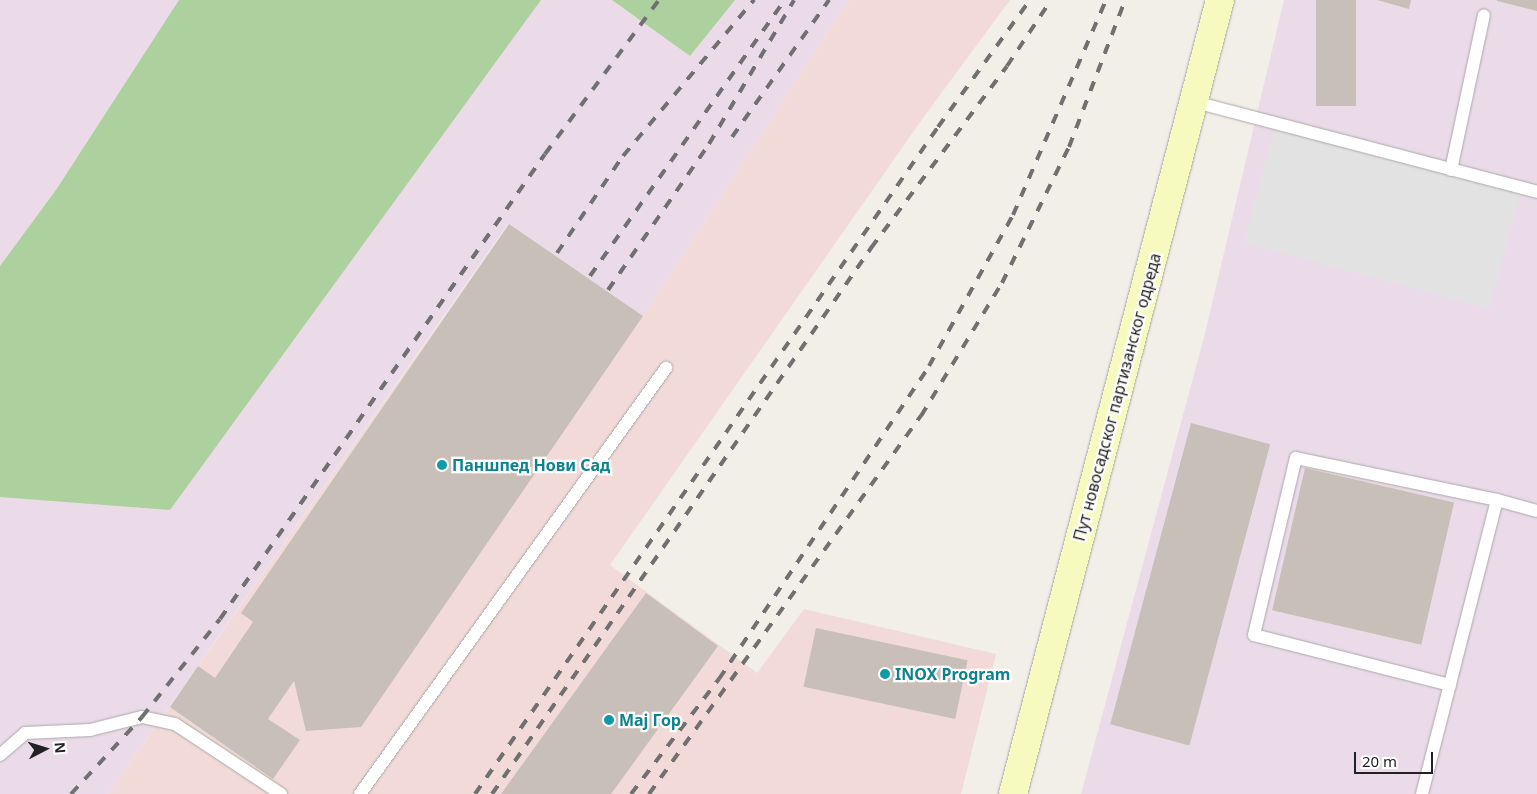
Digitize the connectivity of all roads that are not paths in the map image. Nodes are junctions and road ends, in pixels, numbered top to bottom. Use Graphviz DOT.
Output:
graph roads {
  1 [pos="1220,0"];
  2 [pos="1484,15"];
  3 [pos="1195,102"];
  4 [pos="1451,170"];
  5 [pos="1537,192"];
  6 [pos="666,368"];
  7 [pos="1497,500"];
  8 [pos="1537,511"];
  9 [pos="1450,685"];
  10 [pos="0,755"];
  11 [pos="281,794"];
  12 [pos="360,794"];
  13 [pos="1013,794"];
  14 [pos="1422,794"];
  1 -- 3 [label="street, Пут новосадског партизанског одреда"];
  2 -- 4 [label="lane"];
  3 -- 4 [label="lane"];
  3 -- 13 [label="street, Пут новосадског партизанског одреда"];
  4 -- 5 [label="lane"];
  6 -- 12 [label="lane"];
  7 -- 8 [label="lane"];
  7 -- 9 [label="lane"];
  7 -- 9 [label="lane"];
  9 -- 14 [label="lane"];
  10 -- 11 [label="lane"];
}
